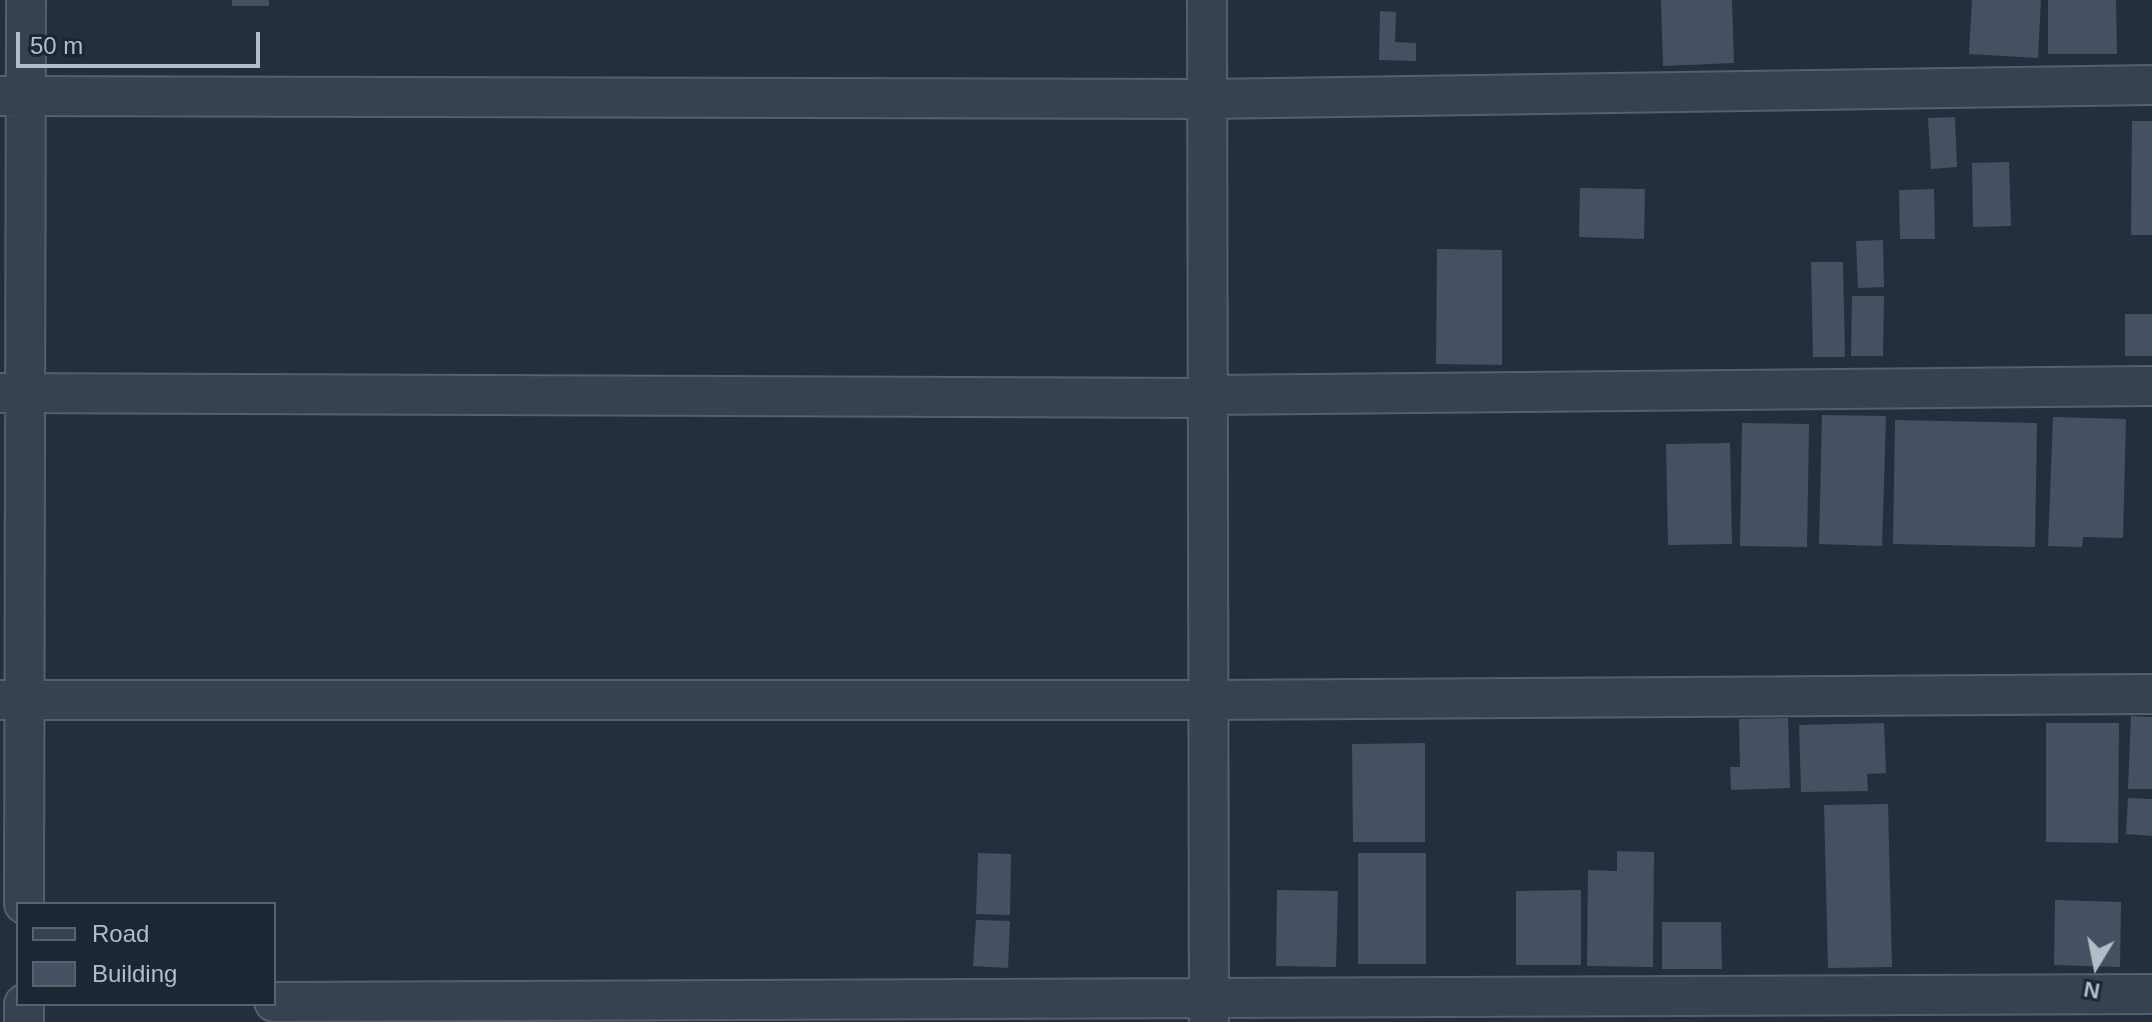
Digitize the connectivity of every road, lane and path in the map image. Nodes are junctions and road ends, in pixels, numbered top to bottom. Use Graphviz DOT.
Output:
graph roads {
  1 [pos="26,0"];
  2 [pos="1207,0"];
  3 [pos="2152,85"];
  4 [pos="13,97"];
  5 [pos="1207,99"];
  6 [pos="2152,386"];
  7 [pos="12,394"];
  8 [pos="1208,398"];
  9 [pos="2152,694"];
  10 [pos="12,700"];
  11 [pos="1208,700"];
  12 [pos="24,902"];
  13 [pos="2152,994"];
  14 [pos="276,1002"];
  15 [pos="1209,1010"];
  1 -- 4 [label="street"];
  2 -- 5 [label="street"];
  3 -- 5 [label="street"];
  4 -- 5 [label="street"];
  4 -- 7 [label="street"];
  5 -- 8 [label="street"];
  6 -- 8 [label="street"];
  7 -- 8 [label="street"];
  7 -- 10 [label="street"];
  8 -- 11 [label="street"];
  9 -- 11 [label="street"];
  10 -- 11 [label="street"];
  10 -- 12 [label="street"];
  11 -- 15 [label="street"];
  13 -- 15 [label="street"];
  14 -- 15 [label="street"];
}
